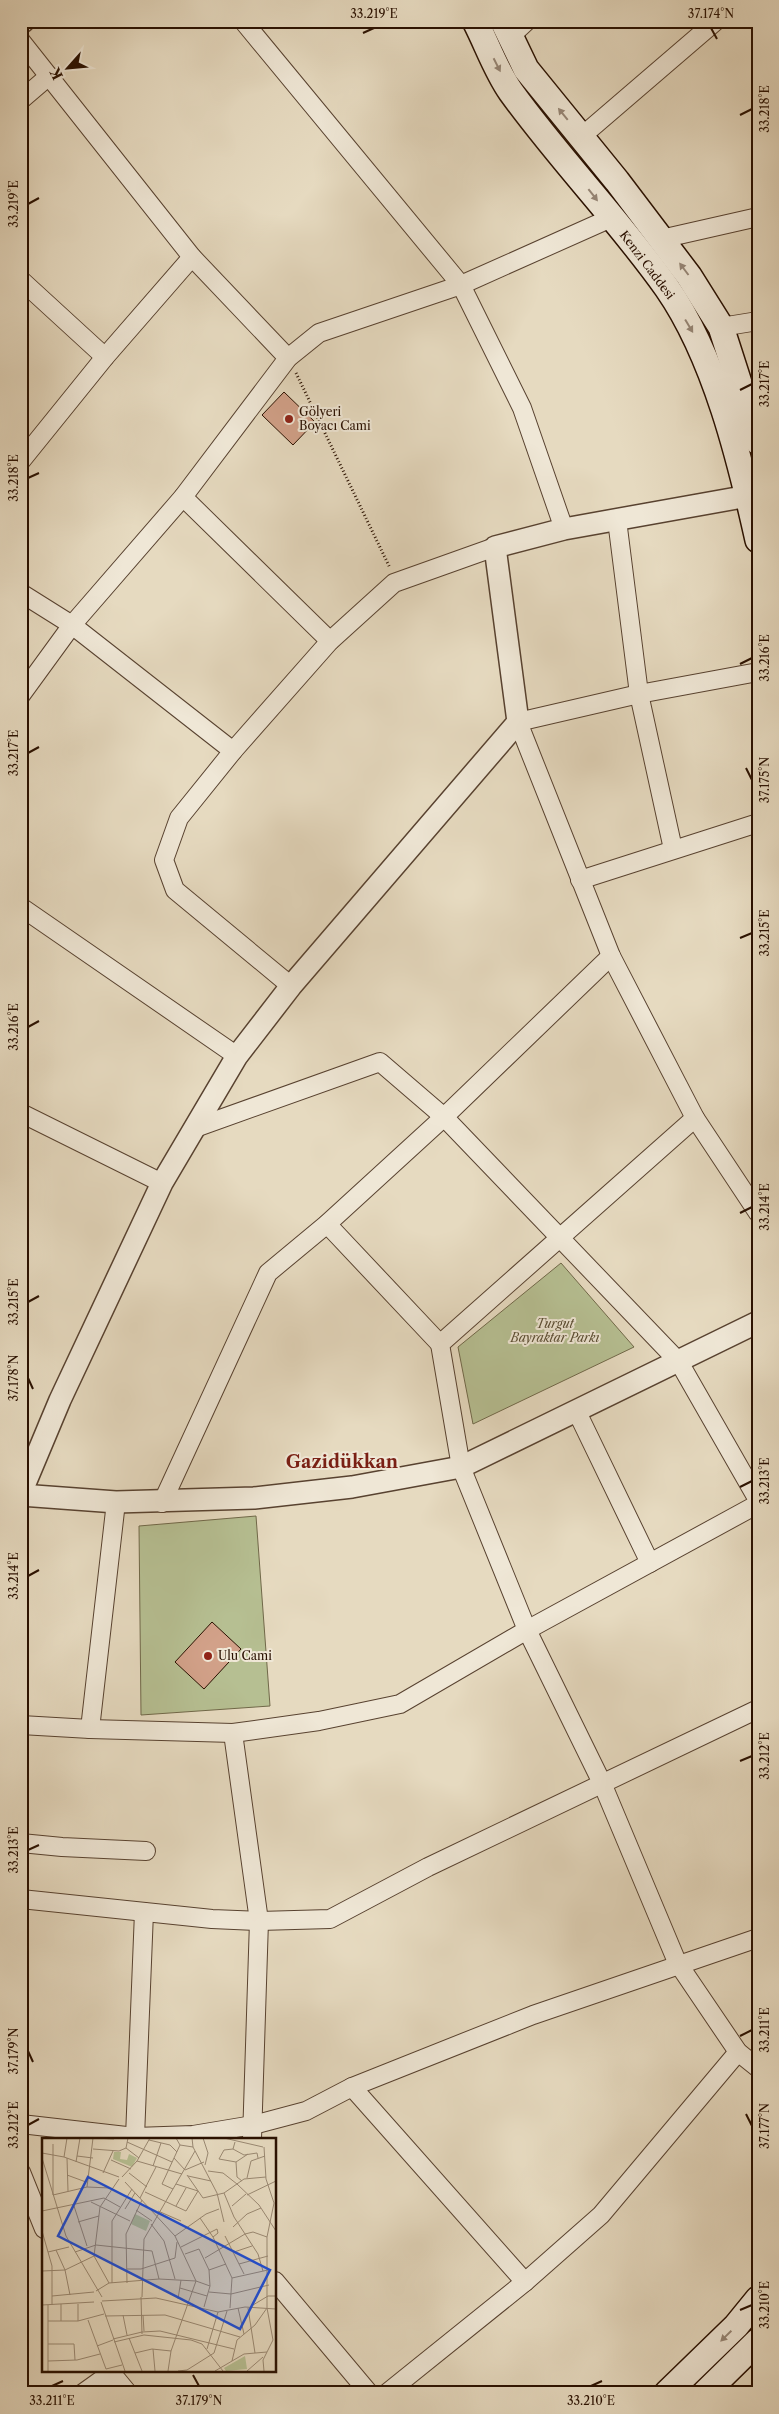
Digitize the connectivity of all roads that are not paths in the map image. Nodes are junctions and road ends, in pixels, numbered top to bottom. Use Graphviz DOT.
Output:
graph roads {
  1 [pos="243,21"];
  2 [pos="475,21"];
  3 [pos="716,21"];
  4 [pos="514,26"];
  5 [pos="21,41"];
  6 [pos="49,76"];
  7 [pos="21,100"];
  8 [pos="581,137"];
  9 [pos="758,217"];
  10 [pos="611,218"];
  11 [pos="661,239"];
  12 [pos="192,257"];
  13 [pos="21,280"];
  14 [pos="461,285"];
  15 [pos="758,321"];
  16 [pos="721,327"];
  17 [pos="105,358"];
  18 [pos="288,358"];
  19 [pos="758,442"];
  20 [pos="21,461"];
  21 [pos="748,496"];
  22 [pos="183,497"];
  23 [pos="618,520"];
  24 [pos="564,529"];
  25 [pos="758,540"];
  26 [pos="495,548"];
  27 [pos="21,593"];
  28 [pos="72,625"];
  29 [pos="330,641"];
  30 [pos="758,672"];
  31 [pos="639,694"];
  32 [pos="21,695"];
  33 [pos="518,722"];
  34 [pos="233,751"];
  35 [pos="758,823"];
  36 [pos="673,849"];
  37 [pos="580,880"];
  38 [pos="21,907"];
  39 [pos="611,956"];
  40 [pos="291,986"];
  41 [pos="237,1056"];
  42 [pos="21,1114"];
  43 [pos="444,1117"];
  44 [pos="695,1118"];
  45 [pos="195,1128"];
  46 [pos="162,1183"];
  47 [pos="758,1213"];
  48 [pos="327,1224"];
  49 [pos="561,1238"];
  50 [pos="758,1322"];
  51 [pos="440,1344"];
  52 [pos="678,1362"];
  53 [pos="577,1412"];
  54 [pos="461,1467"];
  55 [pos="21,1494"];
  56 [pos="758,1500"];
  57 [pos="116,1502"];
  58 [pos="162,1502"];
  59 [pos="758,1504"];
  60 [pos="650,1563"];
  61 [pos="527,1630"];
  62 [pos="758,1708"];
  63 [pos="21,1725"];
  64 [pos="90,1730"];
  65 [pos="233,1733"];
  66 [pos="602,1783"];
  67 [pos="21,1843"];
  68 [pos="146,1851"];
  69 [pos="21,1898"];
  70 [pos="144,1912"];
  71 [pos="259,1921"];
  72 [pos="758,1938"];
  73 [pos="679,1965"];
  74 [pos="738,2052"];
  75 [pos="758,2068"];
  76 [pos="352,2087"];
  77 [pos="21,2124"];
  78 [pos="253,2132"];
  79 [pos="136,2138"];
  80 [pos="21,2172"];
  81 [pos="42,2224"];
  82 [pos="276,2282"];
  83 [pos="525,2282"];
  84 [pos="758,2299"];
  85 [pos="758,2341"];
  86 [pos="109,2372"];
  87 [pos="111,2372"];
  88 [pos="83,2393"];
  89 [pos="128,2393"];
  90 [pos="369,2393"];
  91 [pos="387,2393"];
  92 [pos="667,2393"];
  93 [pos="705,2393"];
  1 -- 14 [label="street"];
  2 -- 10 [label="main road, Kenzi Caddesi, one-way"];
  3 -- 8 [label="street"];
  8 -- 4 [label="main road, one-way"];
  5 -- 6 [label="street"];
  6 -- 7 [label="street"];
  6 -- 12 [label="street"];
  8 -- 11 [label="main road"];
  9 -- 11 [label="street"];
  10 -- 14 [label="street"];
  10 -- 21 [label="main road, Kenzi Caddesi, one-way"];
  16 -- 11 [label="main road, one-way"];
  12 -- 17 [label="street"];
  12 -- 18 [label="street"];
  13 -- 17 [label="street"];
  14 -- 18 [label="street"];
  14 -- 24 [label="street"];
  15 -- 16 [label="street"];
  16 -- 19 [label="main road"];
  17 -- 20 [label="street"];
  18 -- 22 [label="street"];
  21 -- 23 [label="street"];
  21 -- 25 [label="main road, Kenzi Caddesi"];
  22 -- 28 [label="street"];
  22 -- 29 [label="street"];
  23 -- 24 [label="street"];
  23 -- 31 [label="street"];
  24 -- 26 [label="street"];
  26 -- 29 [label="street"];
  26 -- 33 [label="street"];
  27 -- 28 [label="street"];
  28 -- 32 [label="street"];
  28 -- 34 [label="street"];
  29 -- 34 [label="street"];
  30 -- 31 [label="street"];
  31 -- 33 [label="street"];
  31 -- 36 [label="street"];
  33 -- 37 [label="street"];
  33 -- 40 [label="street"];
  34 -- 40 [label="street"];
  35 -- 36 [label="street"];
  36 -- 37 [label="street"];
  37 -- 39 [label="street"];
  38 -- 41 [label="street"];
  39 -- 43 [label="street"];
  39 -- 44 [label="street"];
  40 -- 41 [label="street"];
  41 -- 45 [label="street"];
  42 -- 46 [label="street"];
  43 -- 45 [label="street"];
  43 -- 48 [label="street"];
  43 -- 49 [label="street"];
  44 -- 47 [label="street"];
  44 -- 49 [label="street"];
  45 -- 46 [label="street"];
  46 -- 55 [label="street"];
  48 -- 51 [label="street"];
  48 -- 58 [label="street"];
  49 -- 51 [label="street"];
  49 -- 52 [label="street"];
  50 -- 52 [label="street"];
  51 -- 54 [label="street"];
  52 -- 53 [label="street"];
  52 -- 56 [label="street"];
  53 -- 54 [label="street"];
  53 -- 60 [label="street"];
  54 -- 58 [label="street"];
  54 -- 61 [label="street"];
  55 -- 57 [label="street"];
  57 -- 58 [label="street"];
  57 -- 64 [label="street"];
  59 -- 60 [label="street"];
  60 -- 61 [label="street"];
  61 -- 65 [label="street"];
  61 -- 66 [label="street"];
  62 -- 66 [label="street"];
  63 -- 64 [label="street"];
  64 -- 65 [label="street"];
  65 -- 71 [label="street"];
  66 -- 71 [label="street"];
  66 -- 73 [label="street"];
  67 -- 68 [label="street"];
  69 -- 70 [label="street"];
  70 -- 71 [label="street"];
  70 -- 79 [label="street"];
  71 -- 78 [label="street"];
  72 -- 73 [label="street"];
  73 -- 74 [label="street"];
  73 -- 76 [label="street"];
  74 -- 75 [label="street"];
  74 -- 83 [label="street"];
  76 -- 78 [label="street"];
  76 -- 83 [label="street"];
  77 -- 79 [label="street"];
  78 -- 79 [label="street"];
  80 -- 81 [label="street"];
  82 -- 90 [label="street"];
  83 -- 91 [label="street"];
  84 -- 92 [label="main road, one-way"];
  85 -- 93 [label="main road"];
  86 -- 88 [label="street"];
  87 -- 89 [label="street"];
}
